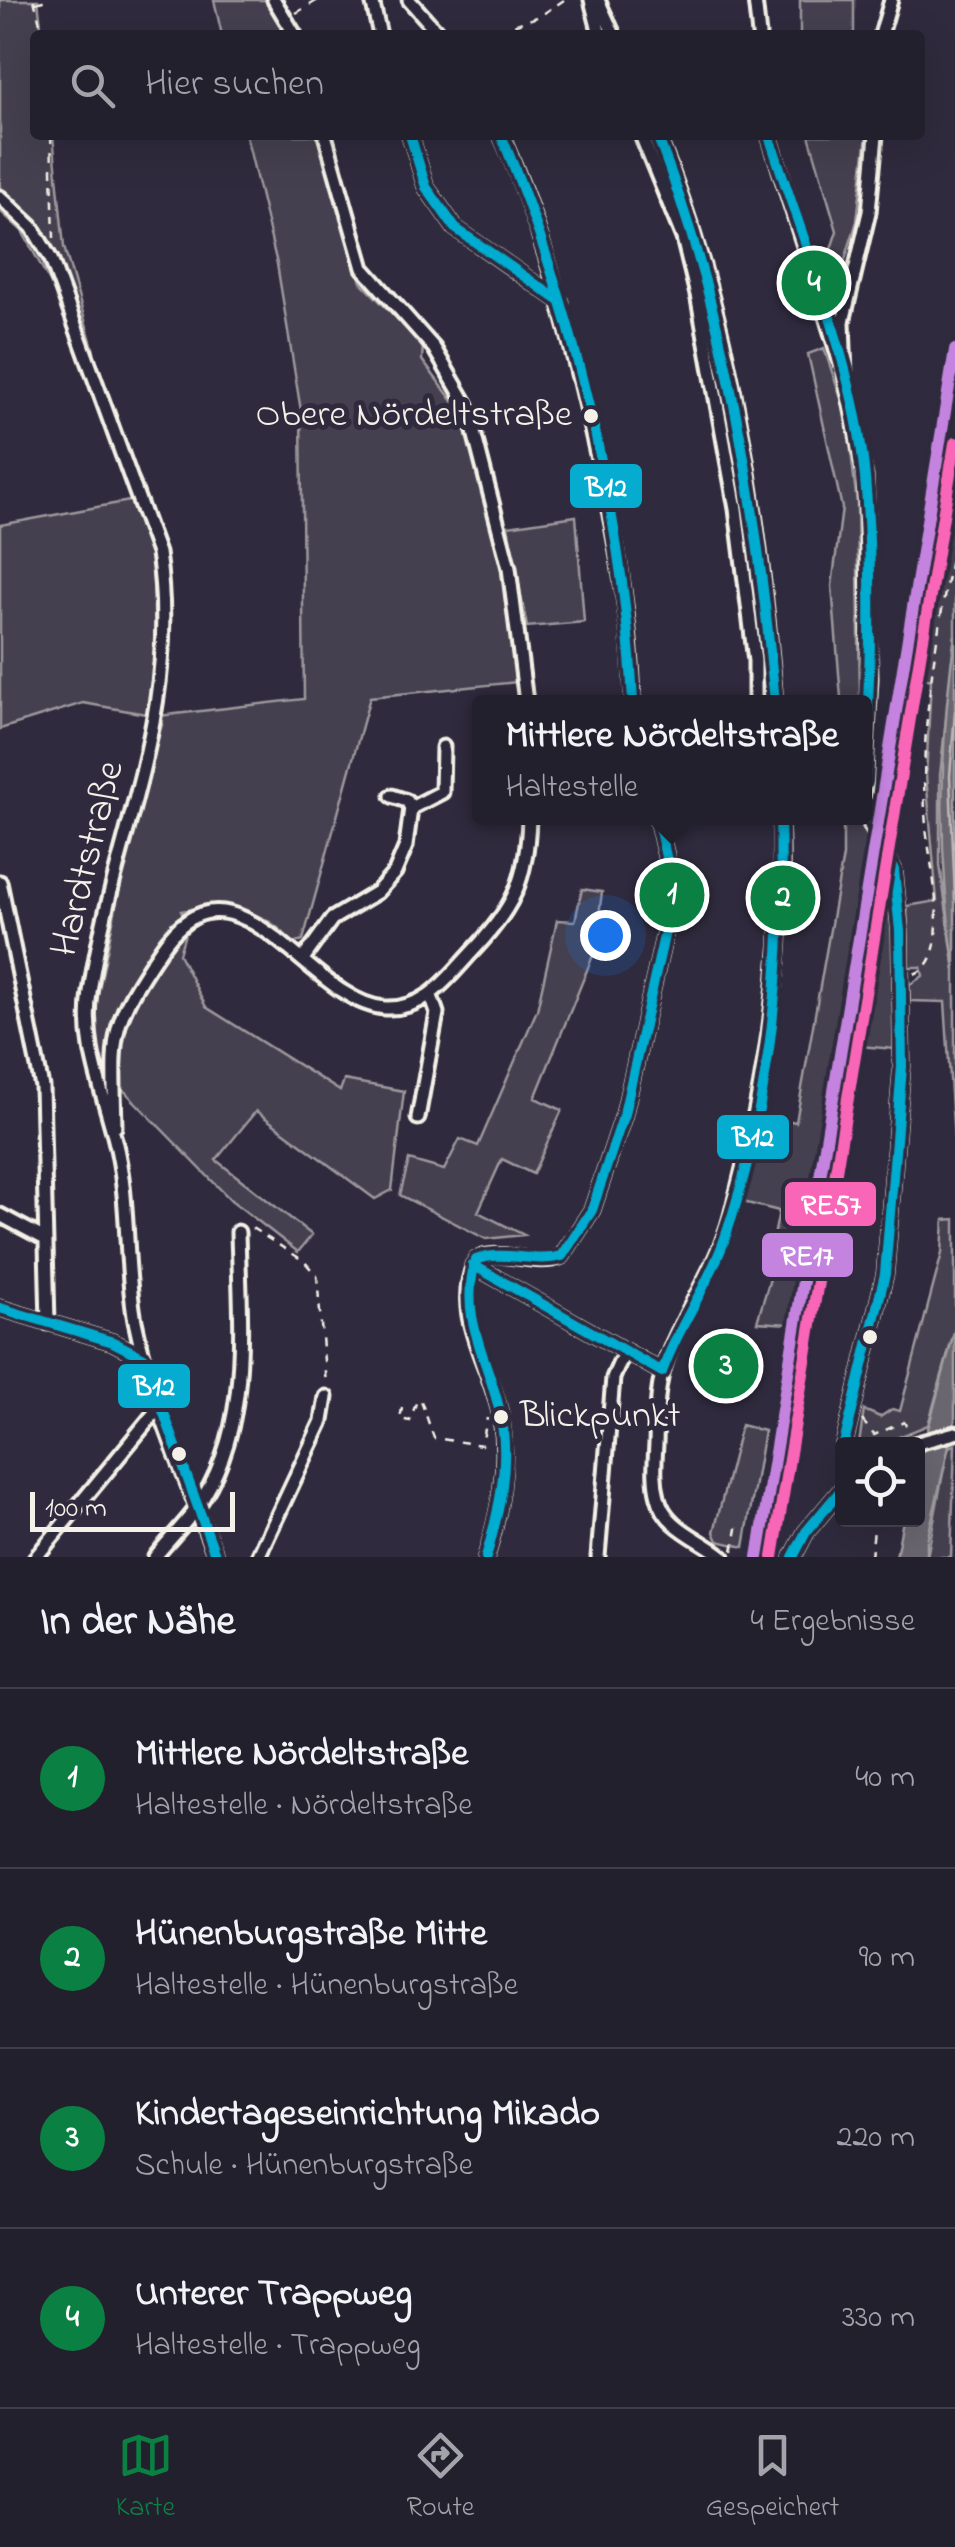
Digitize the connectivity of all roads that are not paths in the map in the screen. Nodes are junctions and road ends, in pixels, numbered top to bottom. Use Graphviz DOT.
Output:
graph roads {
  1 [pos="274,0"];
  2 [pos="372,0"];
  3 [pos="409,0"];
  4 [pos="755,0"];
  5 [pos="892,0"];
  6 [pos="590,2"];
  7 [pos="292,30"];
  8 [pos="379,30"];
  9 [pos="436,30"];
  10 [pos="598,30"];
  11 [pos="610,30"];
  12 [pos="758,30"];
  13 [pos="883,30"];
  14 [pos="326,140"];
  15 [pos="412,140"];
  16 [pos="503,140"];
  17 [pos="643,140"];
  18 [pos="659,140"];
  19 [pos="771,140"];
  20 [pos="876,140"];
  21 [pos="0,197"];
  22 [pos="561,302"];
  23 [pos="845,374"];
  24 [pos="525,695"];
  25 [pos="632,695"];
  26 [pos="755,695"];
  27 [pos="774,695"];
  28 [pos="869,695"];
  29 [pos="443,747"];
  30 [pos="392,796"];
  31 [pos="412,808"];
  32 [pos="528,825"];
  33 [pos="658,825"];
  34 [pos="779,825"];
  35 [pos="871,825"];
  36 [pos="0,882"];
  37 [pos="304,959"];
  38 [pos="430,996"];
  39 [pos="418,1118"];
  40 [pos="116,1142"];
  41 [pos="0,1215"];
  42 [pos="238,1232"];
  43 [pos="45,1239"];
  44 [pos="473,1265"];
  45 [pos="0,1308"];
  46 [pos="48,1324"];
  47 [pos="624,1353"];
  48 [pos="144,1358"];
  49 [pos="662,1372"];
  50 [pos="326,1397"];
  51 [pos="161,1405"];
  52 [pos="955,1433"];
  53 [pos="846,1437"];
  54 [pos="925,1440"];
  55 [pos="835,1498"];
  56 [pos="197,1507"];
  57 [pos="36,1557"];
  58 [pos="154,1557"];
  59 [pos="216,1557"];
  60 [pos="258,1557"];
  61 [pos="486,1557"];
  62 [pos="598,1557"];
  63 [pos="723,1557"];
  64 [pos="793,1557"];
  1 -- 7 [label="street"];
  2 -- 8 [label="street"];
  3 -- 9 [label="street"];
  4 -- 12 [label="street"];
  5 -- 13 [label="street"];
  6 -- 10 [label="street"];
  6 -- 11 [label="street"];
  14 -- 24 [label="street"];
  15 -- 22 [label="street"];
  16 -- 22 [label="street"];
  17 -- 26 [label="street"];
  18 -- 27 [label="street"];
  19 -- 23 [label="street"];
  20 -- 23 [label="street"];
  21 -- 40 [label="street, Hardtstraße"];
  22 -- 25 [label="street"];
  23 -- 28 [label="street"];
  29 -- 31 [label="street"];
  30 -- 31 [label="street"];
  31 -- 37 [label="street"];
  32 -- 38 [label="street"];
  33 -- 44 [label="street"];
  34 -- 49 [label="street"];
  35 -- 53 [label="street"];
  36 -- 43 [label="street"];
  37 -- 38 [label="street"];
  37 -- 40 [label="street"];
  38 -- 39 [label="street"];
  40 -- 48 [label="street, Hardtstraße"];
  41 -- 43 [label="street"];
  42 -- 56 [label="street"];
  43 -- 46 [label="street"];
  44 -- 47 [label="street"];
  44 -- 61 [label="street"];
  45 -- 46 [label="street"];
  46 -- 48 [label="street"];
  47 -- 49 [label="street"];
  47 -- 62 [label="street"];
  48 -- 51 [label="street, Hardtstraße"];
  49 -- 63 [label="street"];
  50 -- 60 [label="street"];
  51 -- 56 [label="street, Hardtstraße"];
  51 -- 57 [label="street"];
  52 -- 54 [label="street"];
  55 -- 64 [label="street"];
  56 -- 58 [label="street"];
  56 -- 59 [label="street, Hardtstraße"];
}
